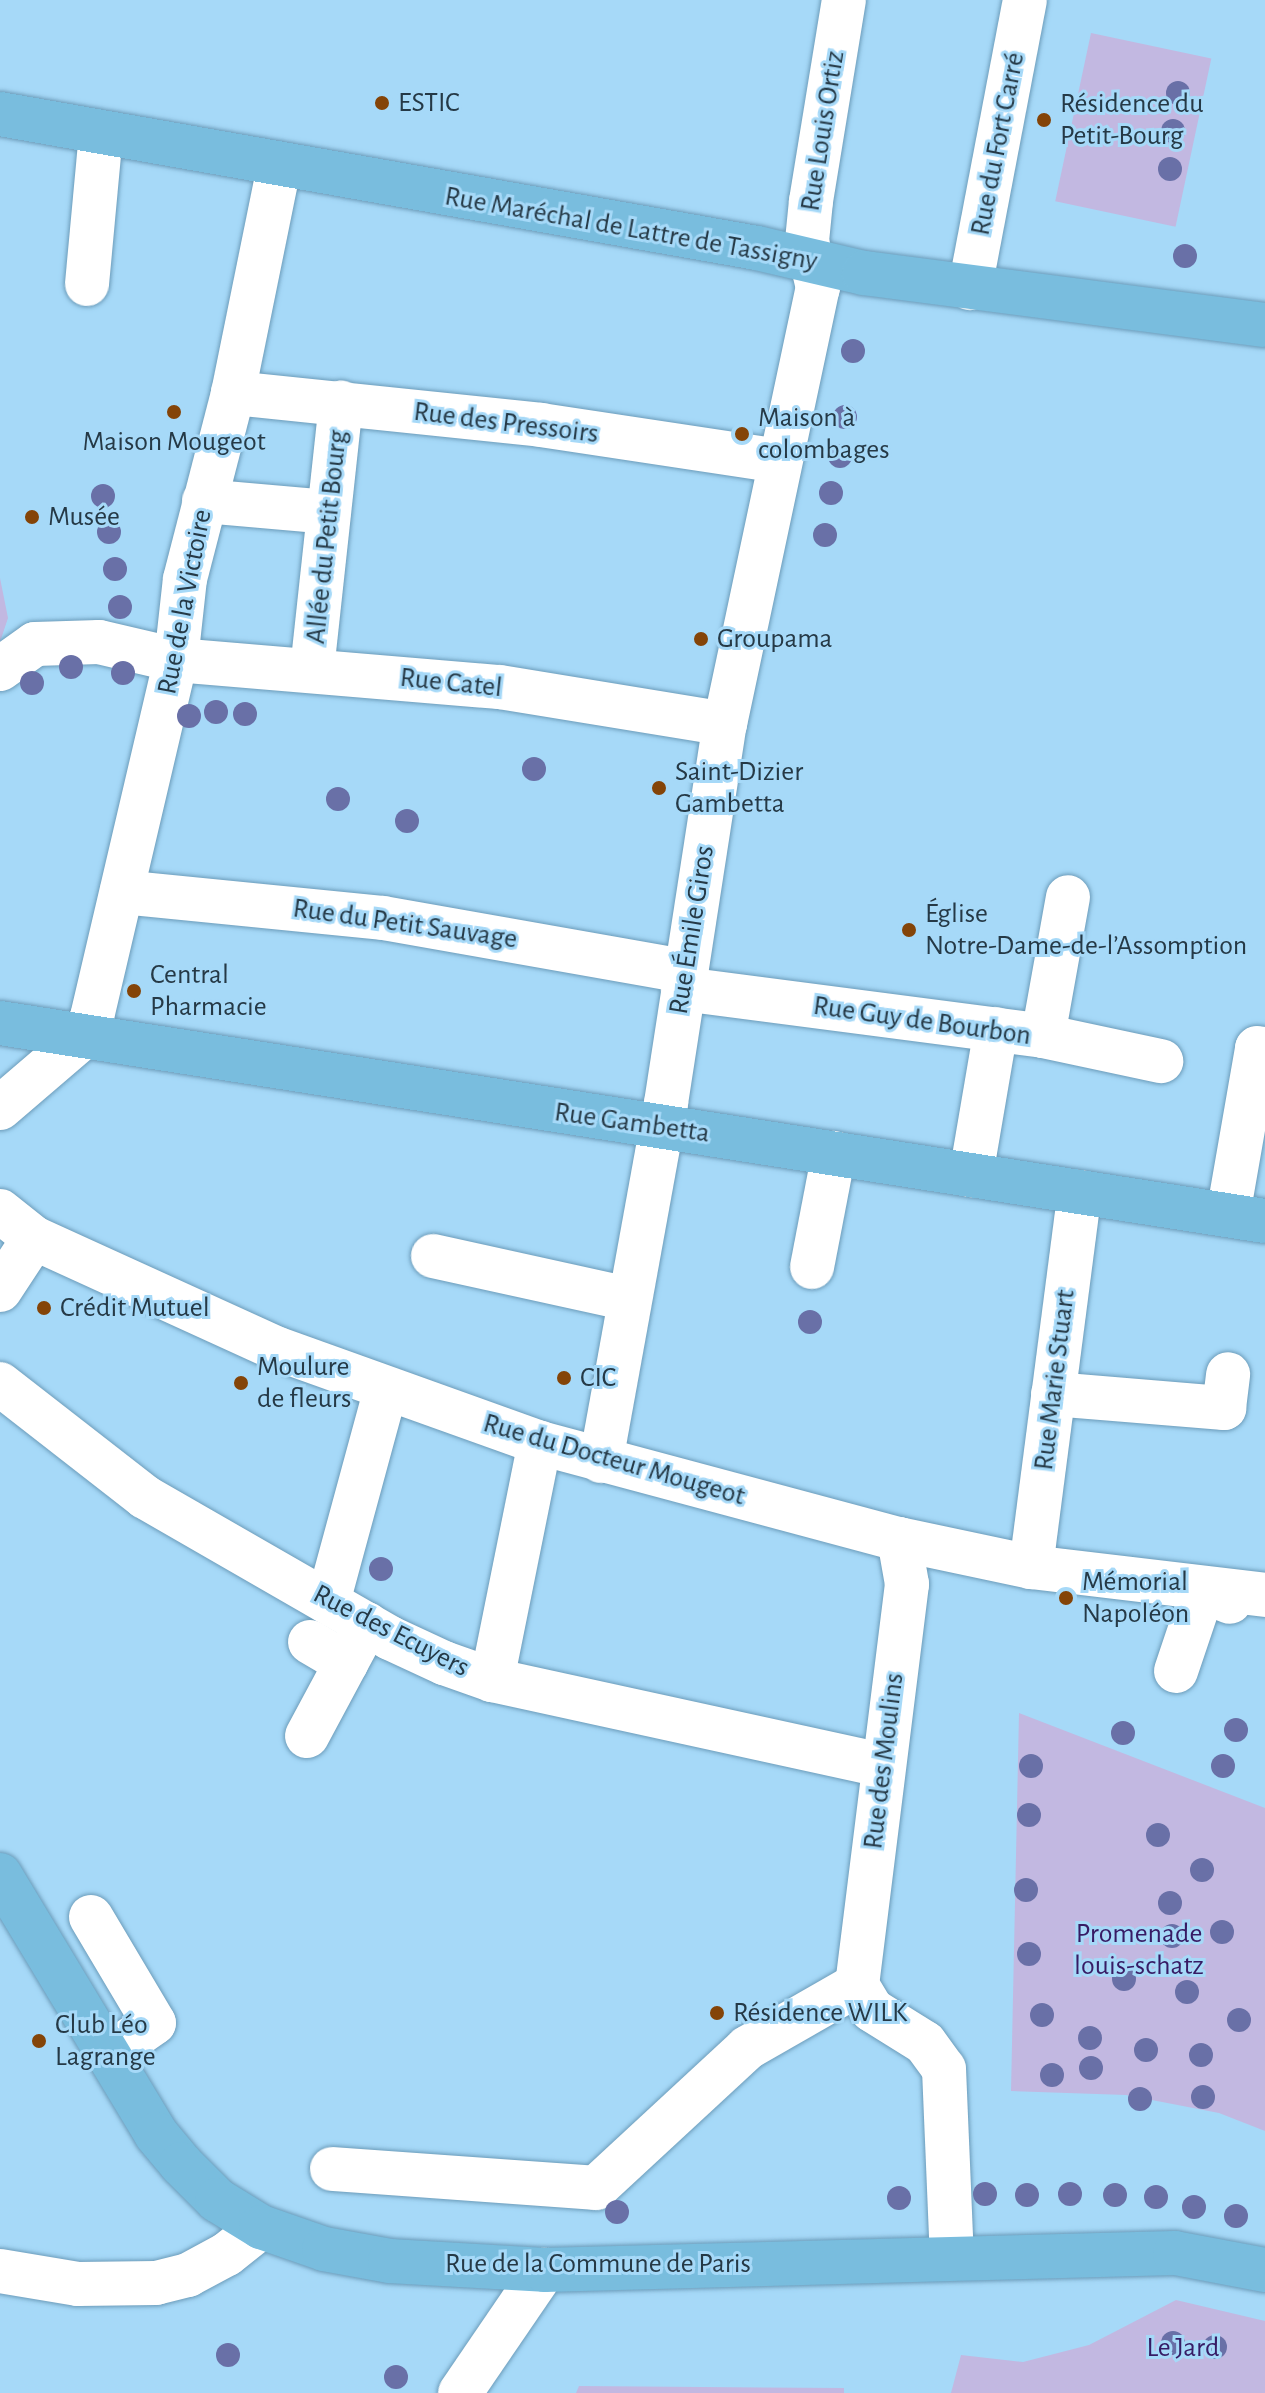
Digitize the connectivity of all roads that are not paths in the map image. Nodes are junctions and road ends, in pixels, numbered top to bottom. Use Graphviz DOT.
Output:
graph roads {
  1 [pos="844,0"];
  2 [pos="1025,0"];
  3 [pos="0,114"];
  4 [pos="101,134"];
  5 [pos="279,166"];
  6 [pos="812,261"];
  7 [pos="87,284"];
  8 [pos="970,288"];
  9 [pos="1265,325"];
  10 [pos="233,393"];
  11 [pos="341,403"];
  12 [pos="779,461"];
  13 [pos="204,501"];
  14 [pos="329,512"];
  15 [pos="176,660"];
  16 [pos="0,669"];
  17 [pos="312,670"];
  18 [pos="725,724"];
  19 [pos="122,892"];
  20 [pos="1068,897"];
  21 [pos="684,980"];
  22 [pos="0,1023"];
  23 [pos="996,1029"];
  24 [pos="84,1036"];
  25 [pos="1043,1036"];
  26 [pos="1265,1049"];
  27 [pos="1161,1061"];
  28 [pos="0,1108"];
  29 [pos="660,1127"];
  30 [pos="834,1153"];
  31 [pos="971,1175"];
  32 [pos="1080,1192"];
  33 [pos="0,1211"];
  34 [pos="1246,1218"];
  35 [pos="34,1238"];
  36 [pos="433,1256"];
  37 [pos="812,1267"];
  38 [pos="0,1290"];
  39 [pos="629,1299"];
  40 [pos="1228,1374"];
  41 [pos="0,1384"];
  42 [pos="386,1389"];
  43 [pos="1053,1394"];
  44 [pos="540,1443"];
  45 [pos="601,1461"];
  46 [pos="899,1539"];
  47 [pos="1031,1567"];
  48 [pos="1203,1591"];
  49 [pos="1265,1595"];
  50 [pos="328,1602"];
  51 [pos="1265,1616"];
  52 [pos="367,1624"];
  53 [pos="1176,1671"];
  54 [pos="492,1680"];
  55 [pos="307,1736"];
  56 [pos="883,1765"];
  57 [pos="0,1875"];
  58 [pos="91,1917"];
  59 [pos="857,1985"];
  60 [pos="108,2055"];
  61 [pos="332,2169"];
  62 [pos="261,2227"];
  63 [pos="952,2257"];
  64 [pos="544,2270"];
  65 [pos="1265,2270"];
  66 [pos="0,2271"];
  67 [pos="460,2393"];
  1 -- 6 [label="street, Rue Louis Ortiz"];
  2 -- 8 [label="street, Rue du Fort Carré"];
  3 -- 4 [label="main road, Rue Maréchal de Lattre de Tassigny"];
  4 -- 5 [label="main road, Rue Maréchal de Lattre de Tassigny"];
  4 -- 7 [label="street"];
  5 -- 6 [label="main road, Rue Maréchal de Lattre de Tassigny"];
  5 -- 10 [label="street, Rue de la Victoire"];
  6 -- 8 [label="main road, Rue Maréchal de Lattre de Tassigny"];
  6 -- 12 [label="street, Rue Émile Giros"];
  8 -- 9 [label="main road, Rue Maréchal de Lattre de Tassigny"];
  10 -- 11 [label="street, Rue des Pressoirs"];
  10 -- 13 [label="street, Rue de la Victoire"];
  11 -- 12 [label="street, Rue des Pressoirs"];
  11 -- 14 [label="street, Allée du Petit Bourg"];
  12 -- 18 [label="street, Rue Émile Giros"];
  13 -- 14 [label="street"];
  13 -- 15 [label="street, Rue de la Victoire"];
  14 -- 17 [label="street, Allée du Petit Bourg"];
  15 -- 16 [label="street, Rue Catel"];
  15 -- 17 [label="street, Rue Catel"];
  15 -- 19 [label="street, Rue de la Victoire"];
  17 -- 18 [label="street, Rue Catel"];
  18 -- 21 [label="street, Rue Émile Giros"];
  19 -- 21 [label="street, Rue du Petit Sauvage"];
  19 -- 24 [label="street, Rue de la Victoire"];
  20 -- 25 [label="street"];
  21 -- 23 [label="street, Rue Guy de Bourbon"];
  21 -- 29 [label="street, Rue Émile Giros"];
  22 -- 24 [label="main road, Rue Gambetta"];
  23 -- 25 [label="street, Rue Guy de Bourbon"];
  23 -- 31 [label="street"];
  24 -- 28 [label="street"];
  24 -- 29 [label="main road, Rue Gambetta"];
  25 -- 27 [label="street, Rue Guy de Bourbon"];
  26 -- 34 [label="street"];
  29 -- 30 [label="main road, Rue Gambetta"];
  29 -- 39 [label="street, Rue Émile Giros"];
  30 -- 31 [label="main road, Rue Gambetta"];
  30 -- 37 [label="street"];
  31 -- 32 [label="main road, Rue Gambetta"];
  32 -- 34 [label="main road, Rue Gambetta"];
  32 -- 43 [label="street, Rue Marie Stuart"];
  33 -- 35 [label="street, Rue du Docteur Mougeot"];
  35 -- 38 [label="street"];
  35 -- 42 [label="street, Rue du Docteur Mougeot"];
  36 -- 39 [label="street"];
  39 -- 45 [label="street, Rue Émile Giros"];
  40 -- 43 [label="street"];
  41 -- 50 [label="street, Rue des Ecuyers"];
  42 -- 44 [label="street, Rue du Docteur Mougeot"];
  42 -- 50 [label="street"];
  43 -- 47 [label="street, Rue Marie Stuart"];
  44 -- 45 [label="street, Rue du Docteur Mougeot"];
  44 -- 54 [label="street"];
  45 -- 46 [label="street, Rue du Docteur Mougeot"];
  46 -- 47 [label="street, Rue du Docteur Mougeot"];
  46 -- 56 [label="street, Rue des Moulins"];
  47 -- 48 [label="street, Rue du Docteur Mougeot"];
  48 -- 49 [label="street, Rue du Docteur Mougeot"];
  48 -- 51 [label="street"];
  48 -- 53 [label="street"];
  50 -- 52 [label="street, Rue des Ecuyers"];
  52 -- 54 [label="street, Rue des Ecuyers"];
  52 -- 55 [label="street"];
  54 -- 56 [label="street, Rue des Ecuyers"];
  56 -- 59 [label="street, Rue des Moulins"];
  57 -- 60 [label="main road, Rue de la Commune de Paris"];
  58 -- 60 [label="street"];
  59 -- 61 [label="street"];
  59 -- 63 [label="street"];
  60 -- 62 [label="main road, Rue de la Commune de Paris"];
  62 -- 64 [label="main road, Rue de la Commune de Paris"];
  62 -- 66 [label="street"];
  63 -- 64 [label="main road, Rue de la Commune de Paris"];
  63 -- 65 [label="main road, Rue de la Commune de Paris"];
  64 -- 67 [label="street"];
}
